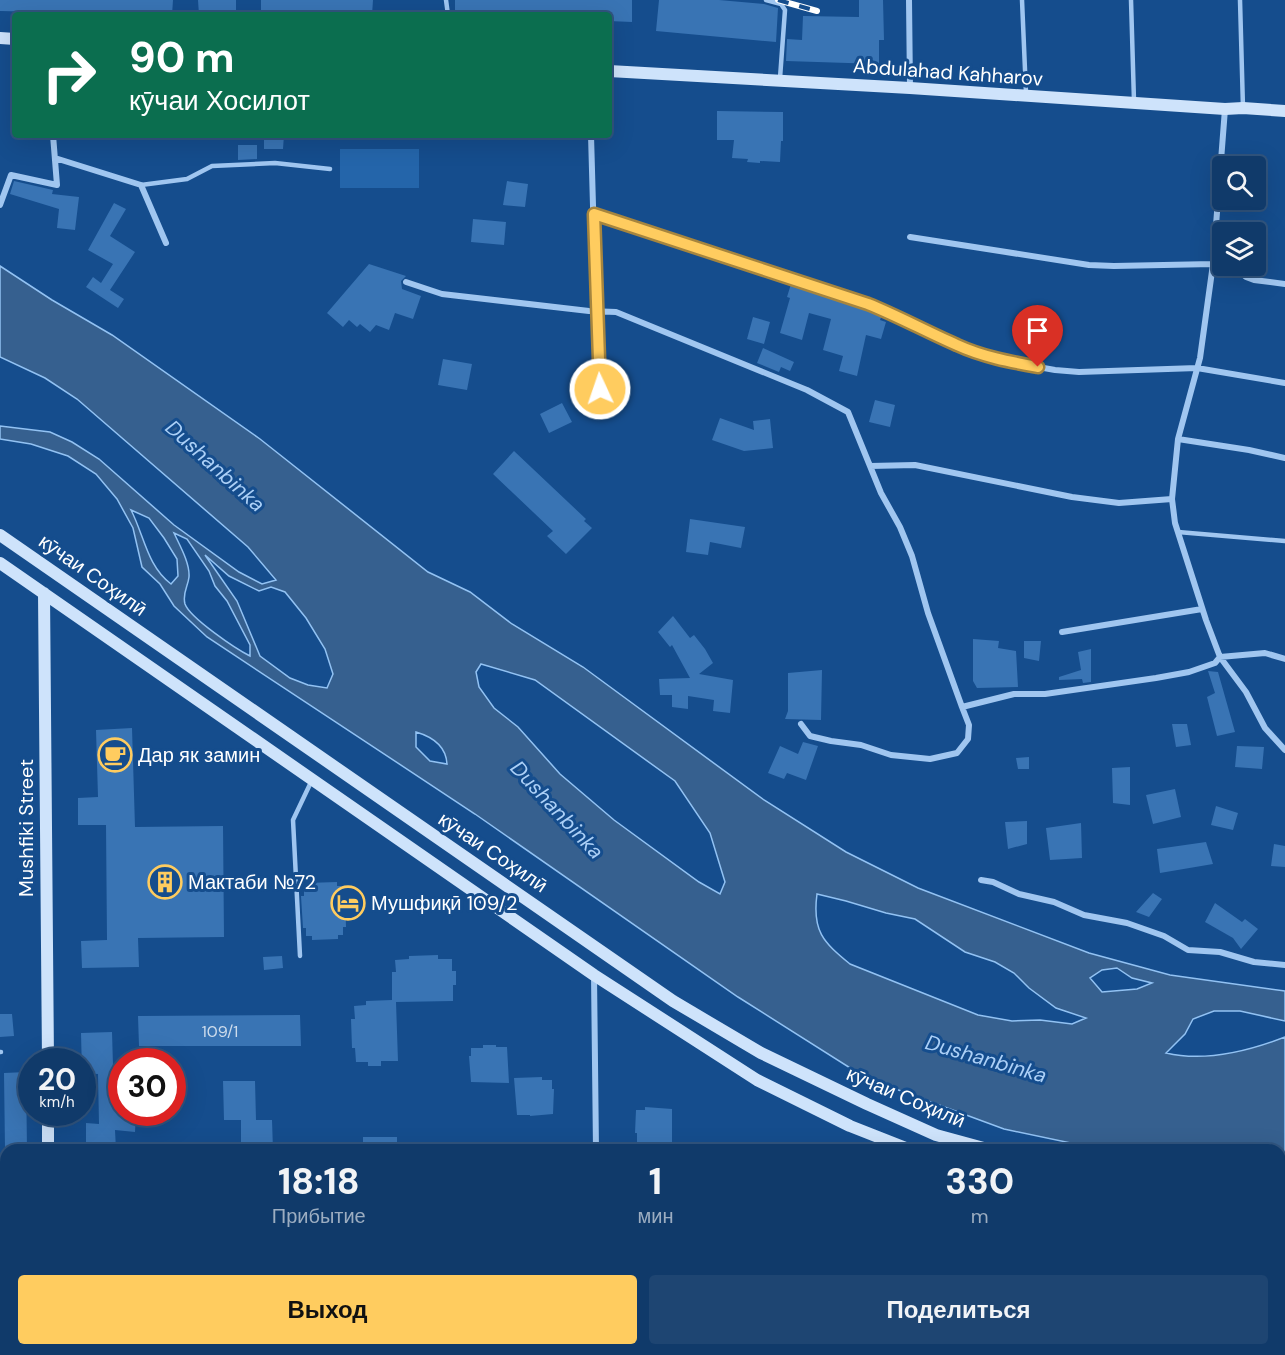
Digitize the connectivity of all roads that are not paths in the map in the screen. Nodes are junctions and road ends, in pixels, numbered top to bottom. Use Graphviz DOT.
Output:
graph roads {
  1 [pos="766,0"];
  2 [pos="909,0"];
  3 [pos="1022,0"];
  4 [pos="1131,0"];
  5 [pos="1240,0"];
  6 [pos="612,71"];
  7 [pos="780,81"];
  8 [pos="910,88"];
  9 [pos="1026,96"];
  10 [pos="1134,103"];
  11 [pos="1243,108"];
  12 [pos="1225,109"];
  13 [pos="1285,111"];
  14 [pos="53,138"];
  15 [pos="591,138"];
  16 [pos="55,158"];
  17 [pos="330,169"];
  18 [pos="141,185"];
  19 [pos="0,205"];
  20 [pos="594,214"];
  21 [pos="1216,222"];
  22 [pos="910,237"];
  23 [pos="166,243"];
  24 [pos="1212,264"];
  25 [pos="1212,271"];
  26 [pos="1244,276"];
  27 [pos="406,282"];
  28 [pos="1285,284"];
  29 [pos="596,312"];
  30 [pos="1197,368"];
  31 [pos="1285,383"];
  32 [pos="601,408"];
  33 [pos="1178,439"];
  34 [pos="1285,458"];
  35 [pos="870,466"];
  36 [pos="1172,499"];
  37 [pos="1178,532"];
  38 [pos="0,535"];
  39 [pos="1285,541"];
  40 [pos="0,563"];
  41 [pos="44,593"];
  42 [pos="1202,609"];
  43 [pos="1062,632"];
  44 [pos="1220,657"];
  45 [pos="1285,659"];
  46 [pos="962,707"];
  47 [pos="801,724"];
  48 [pos="1285,750"];
  49 [pos="312,780"];
  50 [pos="981,880"];
  51 [pos="300,956"];
  52 [pos="1285,965"];
  53 [pos="594,975"];
  54 [pos="48,1048"];
  55 [pos="48,1126"];
  56 [pos="48,1144"];
  57 [pos="596,1144"];
  58 [pos="896,1144"];
  59 [pos="969,1144"];
  1 -- 7 [label="lane"];
  2 -- 8 [label="street"];
  3 -- 9 [label="lane"];
  4 -- 10 [label="lane"];
  5 -- 11 [label="lane"];
  6 -- 7 [label="main road, Abdulahad Kahharov"];
  7 -- 8 [label="main road, Abdulahad Kahharov"];
  8 -- 9 [label="main road, Abdulahad Kahharov"];
  9 -- 10 [label="main road, Abdulahad Kahharov"];
  10 -- 12 [label="main road, Abdulahad Kahharov"];
  11 -- 12 [label="main road, Abdulahad Kahharov"];
  11 -- 13 [label="main road, Abdulahad Kahharov"];
  12 -- 21 [label="street"];
  14 -- 16 [label="street"];
  15 -- 20 [label="street"];
  16 -- 18 [label="street"];
  16 -- 19 [label="street"];
  17 -- 18 [label="lane"];
  18 -- 23 [label="street"];
  20 -- 29 [label="street"];
  20 -- 30 [label="street"];
  22 -- 24 [label="street"];
  25 -- 30 [label="street"];
  26 -- 28 [label="street"];
  27 -- 29 [label="street"];
  29 -- 32 [label="street"];
  29 -- 35 [label="street"];
  30 -- 31 [label="street"];
  30 -- 33 [label="street"];
  33 -- 34 [label="street"];
  33 -- 36 [label="street"];
  35 -- 36 [label="street"];
  35 -- 46 [label="street"];
  36 -- 37 [label="street"];
  37 -- 39 [label="lane"];
  37 -- 42 [label="street"];
  38 -- 59 [label="main road, кӯчаи Соҳилӣ"];
  40 -- 41 [label="main road"];
  41 -- 49 [label="main road"];
  41 -- 54 [label="main road, Mushfiki Street"];
  42 -- 43 [label="street"];
  42 -- 44 [label="street"];
  44 -- 45 [label="street"];
  44 -- 46 [label="street"];
  44 -- 48 [label="street"];
  46 -- 47 [label="street"];
  49 -- 51 [label="lane"];
  49 -- 53 [label="main road"];
  50 -- 52 [label="street"];
  53 -- 57 [label="street"];
  53 -- 58 [label="main road"];
  55 -- 56 [label="main road"];
}
